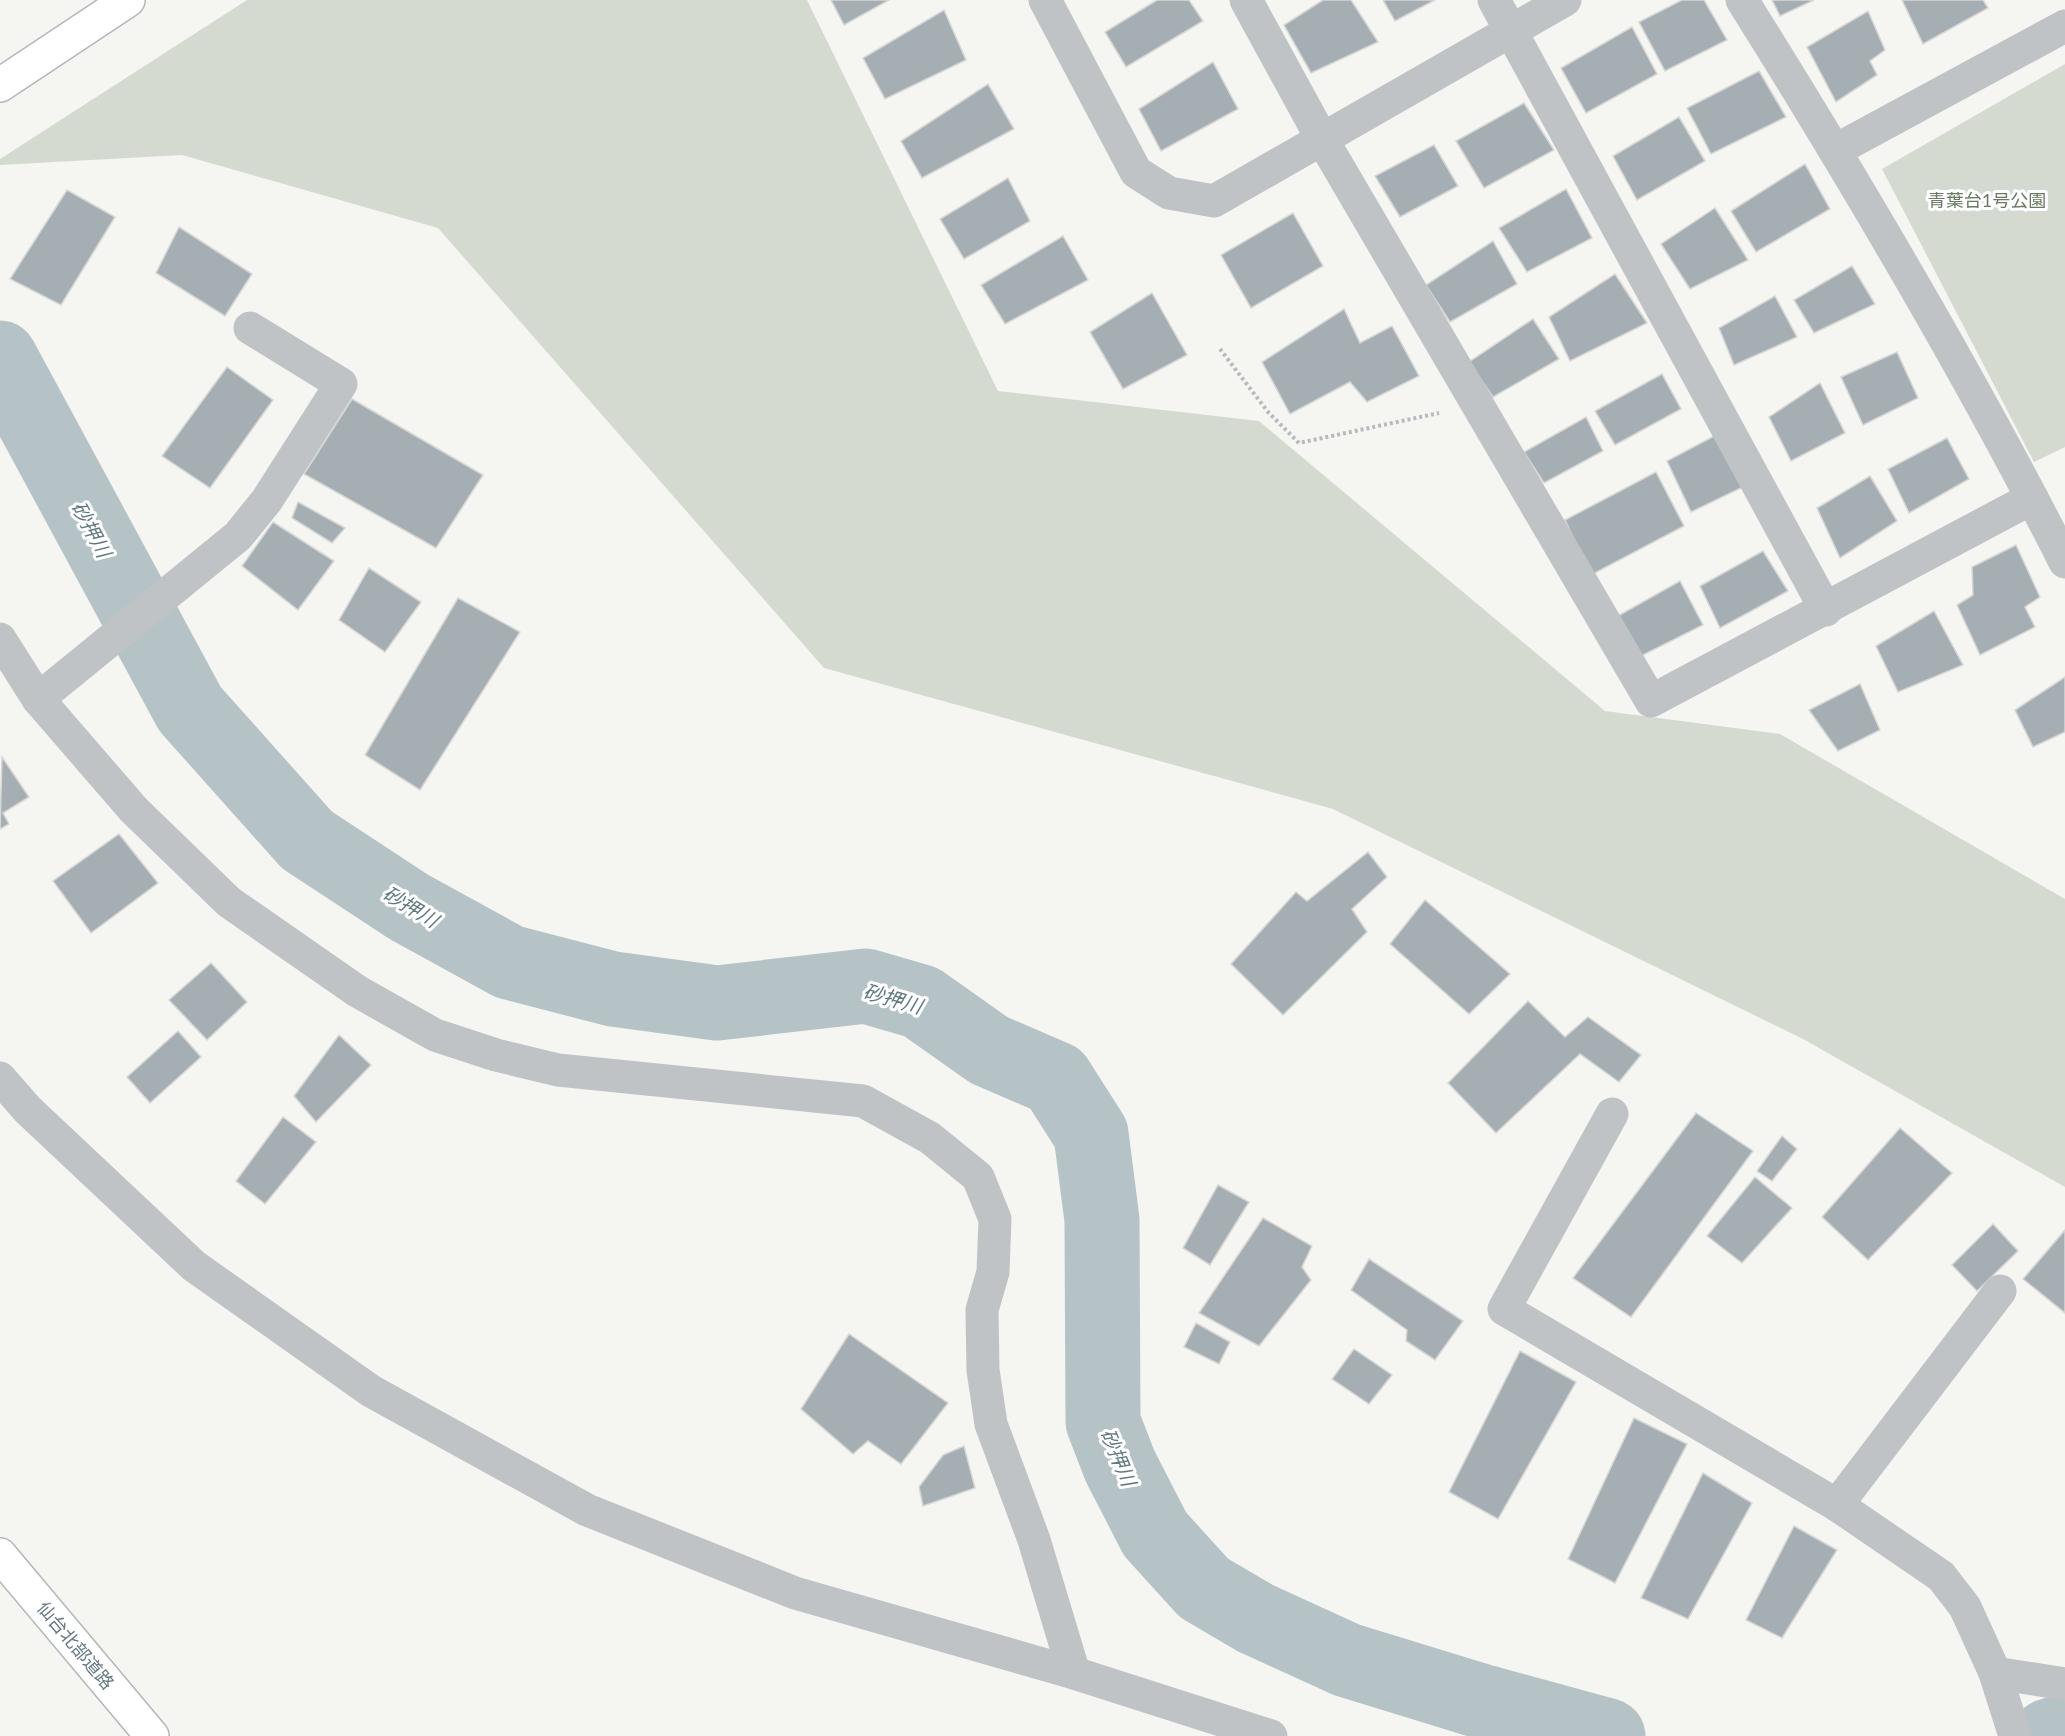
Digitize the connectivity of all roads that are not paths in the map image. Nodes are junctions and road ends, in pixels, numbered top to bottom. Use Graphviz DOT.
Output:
graph roads {
  1 [pos="128,0"];
  2 [pos="1046,0"];
  3 [pos="1246,0"];
  4 [pos="1494,0"];
  5 [pos="1565,0"];
  6 [pos="1743,0"];
  7 [pos="2065,26"];
  8 [pos="1512,31"];
  9 [pos="0,85"];
  10 [pos="1322,139"];
  11 [pos="1836,150"];
  12 [pos="250,328"];
  13 [pos="2032,498"];
  14 [pos="2065,562"];
  15 [pos="1826,610"];
  16 [pos="0,639"];
  17 [pos="38,699"];
  18 [pos="0,1078"];
  19 [pos="1612,1114"];
  20 [pos="2000,1291"];
  21 [pos="1837,1505"];
  22 [pos="0,1555"];
  23 [pos="1074,1673"];
  24 [pos="1999,1684"];
  25 [pos="2065,1684"];
  26 [pos="152,1736"];
  27 [pos="1271,1736"];
  28 [pos="2015,1736"];
  1 -- 9 [label="main road"];
  2 -- 10 [label="street"];
  3 -- 10 [label="street"];
  4 -- 8 [label="street"];
  5 -- 8 [label="street"];
  6 -- 11 [label="street"];
  7 -- 11 [label="street"];
  8 -- 10 [label="street"];
  8 -- 15 [label="street"];
  10 -- 15 [label="street"];
  11 -- 13 [label="street"];
  12 -- 17 [label="street"];
  13 -- 14 [label="street"];
  13 -- 15 [label="street"];
  16 -- 17 [label="street"];
  17 -- 23 [label="street"];
  18 -- 23 [label="street"];
  19 -- 21 [label="street"];
  20 -- 21 [label="street"];
  21 -- 24 [label="street"];
  22 -- 26 [label="main road, 仙台北部道路"];
  23 -- 27 [label="street"];
  24 -- 25 [label="street"];
  24 -- 28 [label="street"];
}
